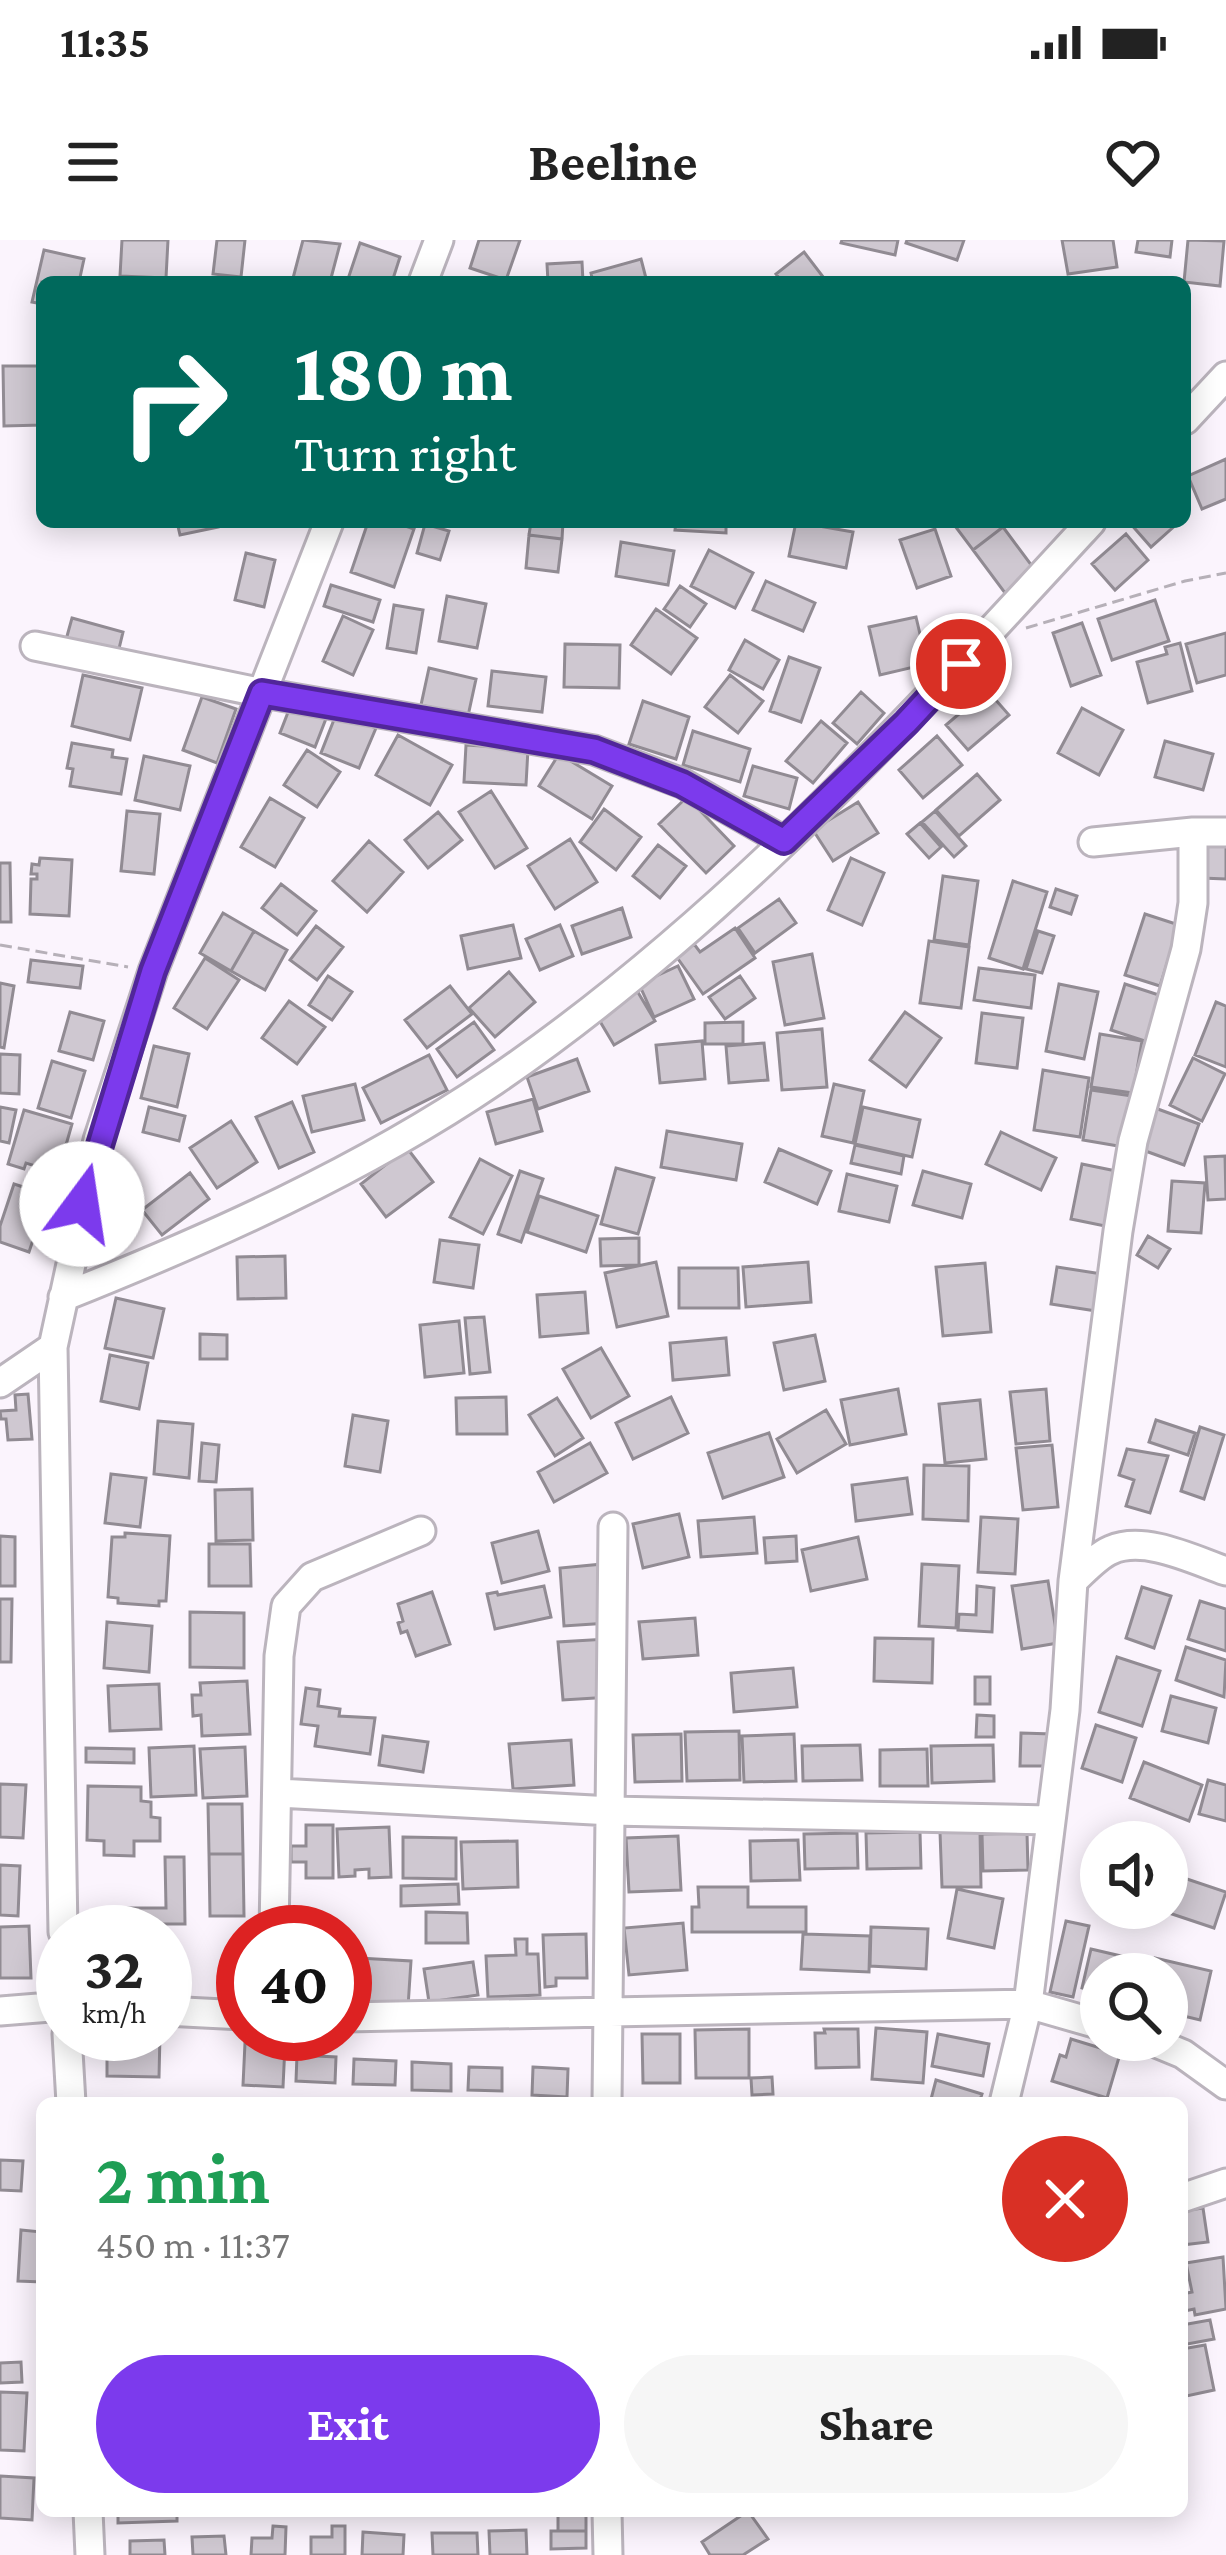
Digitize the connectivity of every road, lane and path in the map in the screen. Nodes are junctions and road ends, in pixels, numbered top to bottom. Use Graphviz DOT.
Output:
graph roads {
  1 [pos="439,240"];
  2 [pos="425,276"];
  3 [pos="1226,376"];
  4 [pos="1191,414"];
  5 [pos="327,528"];
  6 [pos="1085,528"];
  7 [pos="1226,573"];
  8 [pos="988,634"];
  9 [pos="34,646"];
  10 [pos="262,693"];
  11 [pos="1193,832"];
  12 [pos="1226,832"];
  13 [pos="784,841"];
  14 [pos="1093,842"];
  15 [pos="0,944"];
  16 [pos="153,971"];
  17 [pos="63,1297"];
  18 [pos="53,1348"];
  19 [pos="0,1383"];
  20 [pos="613,1527"];
  21 [pos="422,1531"];
  22 [pos="1226,1571"];
  23 [pos="1073,1581"];
  24 [pos="278,1792"];
  25 [pos="612,1811"];
  26 [pos="1049,1820"];
  27 [pos="63,1905"];
  28 [pos="275,1905"];
  29 [pos="1028,2004"];
  30 [pos="36,2008"];
  31 [pos="0,2011"];
  32 [pos="607,2014"];
  33 [pos="372,2017"];
  34 [pos="1080,2019"];
  35 [pos="1188,2058"];
  36 [pos="69,2061"];
  37 [pos="1226,2085"];
  38 [pos="71,2097"];
  39 [pos="607,2097"];
  40 [pos="1005,2097"];
  41 [pos="1226,2183"];
  42 [pos="1188,2196"];
  43 [pos="88,2517"];
  44 [pos="608,2517"];
  45 [pos="90,2555"];
  46 [pos="608,2555"];
  1 -- 2 [label="street"];
  3 -- 4 [label="street"];
  5 -- 10 [label="street"];
  6 -- 8 [label="street"];
  7 -- 8 [label="path"];
  8 -- 13 [label="street"];
  9 -- 10 [label="street"];
  10 -- 13 [label="street"];
  10 -- 16 [label="street"];
  11 -- 12 [label="street"];
  11 -- 14 [label="street"];
  11 -- 23 [label="street"];
  13 -- 17 [label="street"];
  15 -- 16 [label="path"];
  16 -- 17 [label="street"];
  17 -- 18 [label="street"];
  18 -- 19 [label="street"];
  18 -- 27 [label="street"];
  20 -- 25 [label="street"];
  21 -- 24 [label="street"];
  22 -- 23 [label="street"];
  23 -- 26 [label="street"];
  24 -- 25 [label="street"];
  24 -- 28 [label="street"];
  25 -- 26 [label="street"];
  25 -- 32 [label="street"];
  26 -- 29 [label="street"];
  29 -- 32 [label="street"];
  29 -- 34 [label="street"];
  29 -- 40 [label="street"];
  30 -- 31 [label="street"];
  32 -- 33 [label="street"];
  32 -- 39 [label="street"];
  35 -- 37 [label="street"];
  36 -- 38 [label="street"];
  41 -- 42 [label="street"];
  43 -- 45 [label="street"];
  44 -- 46 [label="street"];
}
